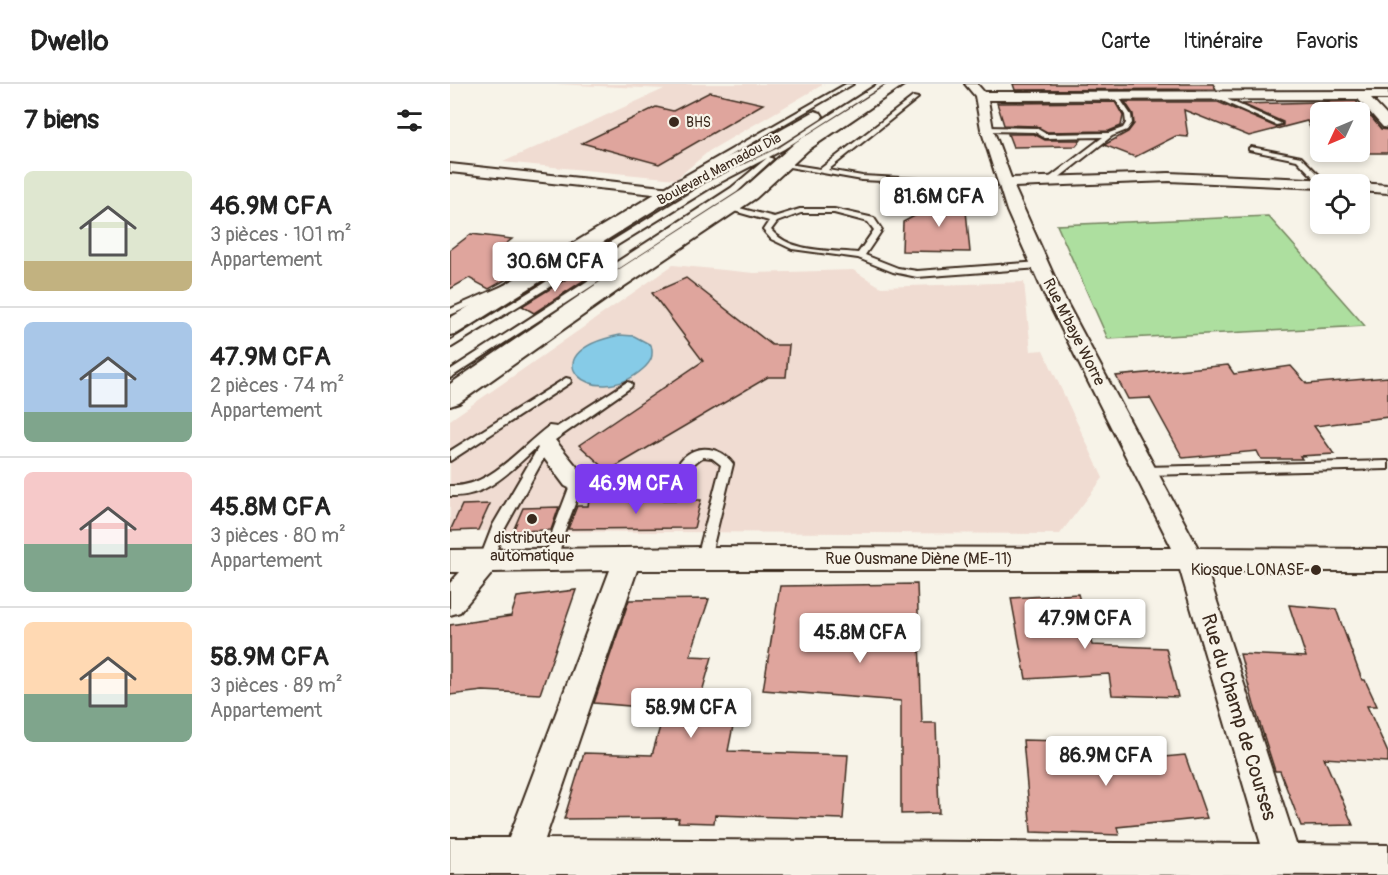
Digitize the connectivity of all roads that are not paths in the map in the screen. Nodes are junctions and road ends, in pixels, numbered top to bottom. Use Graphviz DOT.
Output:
graph roads {
  1 [pos="850,84"];
  2 [pos="866,84"];
  3 [pos="882,84"];
  4 [pos="898,84"];
  5 [pos="976,90"];
  6 [pos="1361,94"];
  7 [pos="1388,94"];
  8 [pos="1116,95"];
  9 [pos="1213,95"];
  10 [pos="915,98"];
  11 [pos="1278,124"];
  12 [pos="1388,124"];
  13 [pos="987,129"];
  14 [pos="1110,135"];
  15 [pos="1251,148"];
  16 [pos="782,157"];
  17 [pos="450,168"];
  18 [pos="821,172"];
  19 [pos="1314,174"];
  20 [pos="920,181"];
  21 [pos="1049,181"];
  22 [pos="1006,183"];
  23 [pos="1310,183"];
  24 [pos="1370,188"];
  25 [pos="677,189"];
  26 [pos="1388,189"];
  27 [pos="722,205"];
  28 [pos="774,220"];
  29 [pos="860,256"];
  30 [pos="1040,265"];
  31 [pos="526,281"];
  32 [pos="450,312"];
  33 [pos="450,328"];
  34 [pos="450,345"];
  35 [pos="450,375"];
  36 [pos="566,381"];
  37 [pos="627,385"];
  38 [pos="602,390"];
  39 [pos="450,397"];
  40 [pos="546,443"];
  41 [pos="450,457"];
  42 [pos="1388,465"];
  43 [pos="1146,471"];
  44 [pos="578,481"];
  45 [pos="450,491"];
  46 [pos="704,558"];
  47 [pos="1190,560"];
  48 [pos="1388,560"];
  49 [pos="450,561"];
  50 [pos="486,561"];
  51 [pos="551,561"];
  52 [pos="627,561"];
  53 [pos="450,603"];
  54 [pos="450,856"];
  55 [pos="1388,863"];
  56 [pos="518,866"];
  57 [pos="1286,869"];
  1 -- 25 [label="lane"];
  2 -- 25 [label="street, Boulevard Mamadou Dia"];
  3 -- 16 [label="lane"];
  4 -- 16 [label="street, Boulevard Mamadou Dia"];
  5 -- 8 [label="street, Rue M'baye Worre"];
  5 -- 13 [label="street, Rue M'baye Worre"];
  6 -- 7 [label="street, Rue M'baye Worre"];
  6 -- 9 [label="street, Rue M'baye Worre"];
  6 -- 12 [label="street"];
  8 -- 9 [label="street, Rue M'baye Worre"];
  8 -- 14 [label="lane"];
  9 -- 11 [label="lane"];
  10 -- 18 [label="lane"];
  13 -- 14 [label="lane"];
  13 -- 22 [label="street, Rue M'baye Worre"];
  14 -- 21 [label="lane"];
  15 -- 19 [label="lane"];
  16 -- 18 [label="lane"];
  16 -- 27 [label="street, Boulevard Mamadou Dia"];
  16 -- 34 [label="lane"];
  17 -- 25 [label="street"];
  18 -- 20 [label="lane"];
  21 -- 22 [label="street"];
  21 -- 23 [label="street"];
  22 -- 30 [label="street, Rue M'baye Worre"];
  24 -- 26 [label="street"];
  25 -- 31 [label="street, Boulevard Mamadou Dia"];
  27 -- 28 [label="lane"];
  27 -- 35 [label="lane"];
  27 -- 39 [label="street, Boulevard Mamadou Dia"];
  28 -- 29 [label="lane"];
  28 -- 29 [label="lane"];
  29 -- 30 [label="lane"];
  30 -- 43 [label="street, Rue M'baye Worre"];
  31 -- 32 [label="lane"];
  31 -- 33 [label="street, Boulevard Mamadou Dia"];
  36 -- 41 [label="lane"];
  37 -- 40 [label="lane"];
  38 -- 40 [label="lane"];
  40 -- 44 [label="lane"];
  40 -- 45 [label="lane"];
  40 -- 50 [label="lane"];
  42 -- 43 [label="lane"];
  43 -- 47 [label="street, Rue M'baye Worre"];
  44 -- 46 [label="lane"];
  44 -- 51 [label="lane"];
  46 -- 47 [label="street, Rue Ousmane Diène (ME-11)"];
  46 -- 52 [label="street, Rue Ousmane Diène (ME-11)"];
  47 -- 48 [label="street, Rue Ousmane Diène (ME-11)"];
  47 -- 57 [label="street, Rue du Champ de Courses"];
  49 -- 50 [label="street, Rue Ousmane Diène (ME-11)"];
  50 -- 51 [label="street, Rue Ousmane Diène (ME-11)"];
  50 -- 53 [label="street"];
  51 -- 52 [label="street, Rue Ousmane Diène (ME-11)"];
  52 -- 56 [label="street"];
  54 -- 56 [label="street"];
  55 -- 57 [label="street"];
  56 -- 57 [label="street"];
}
